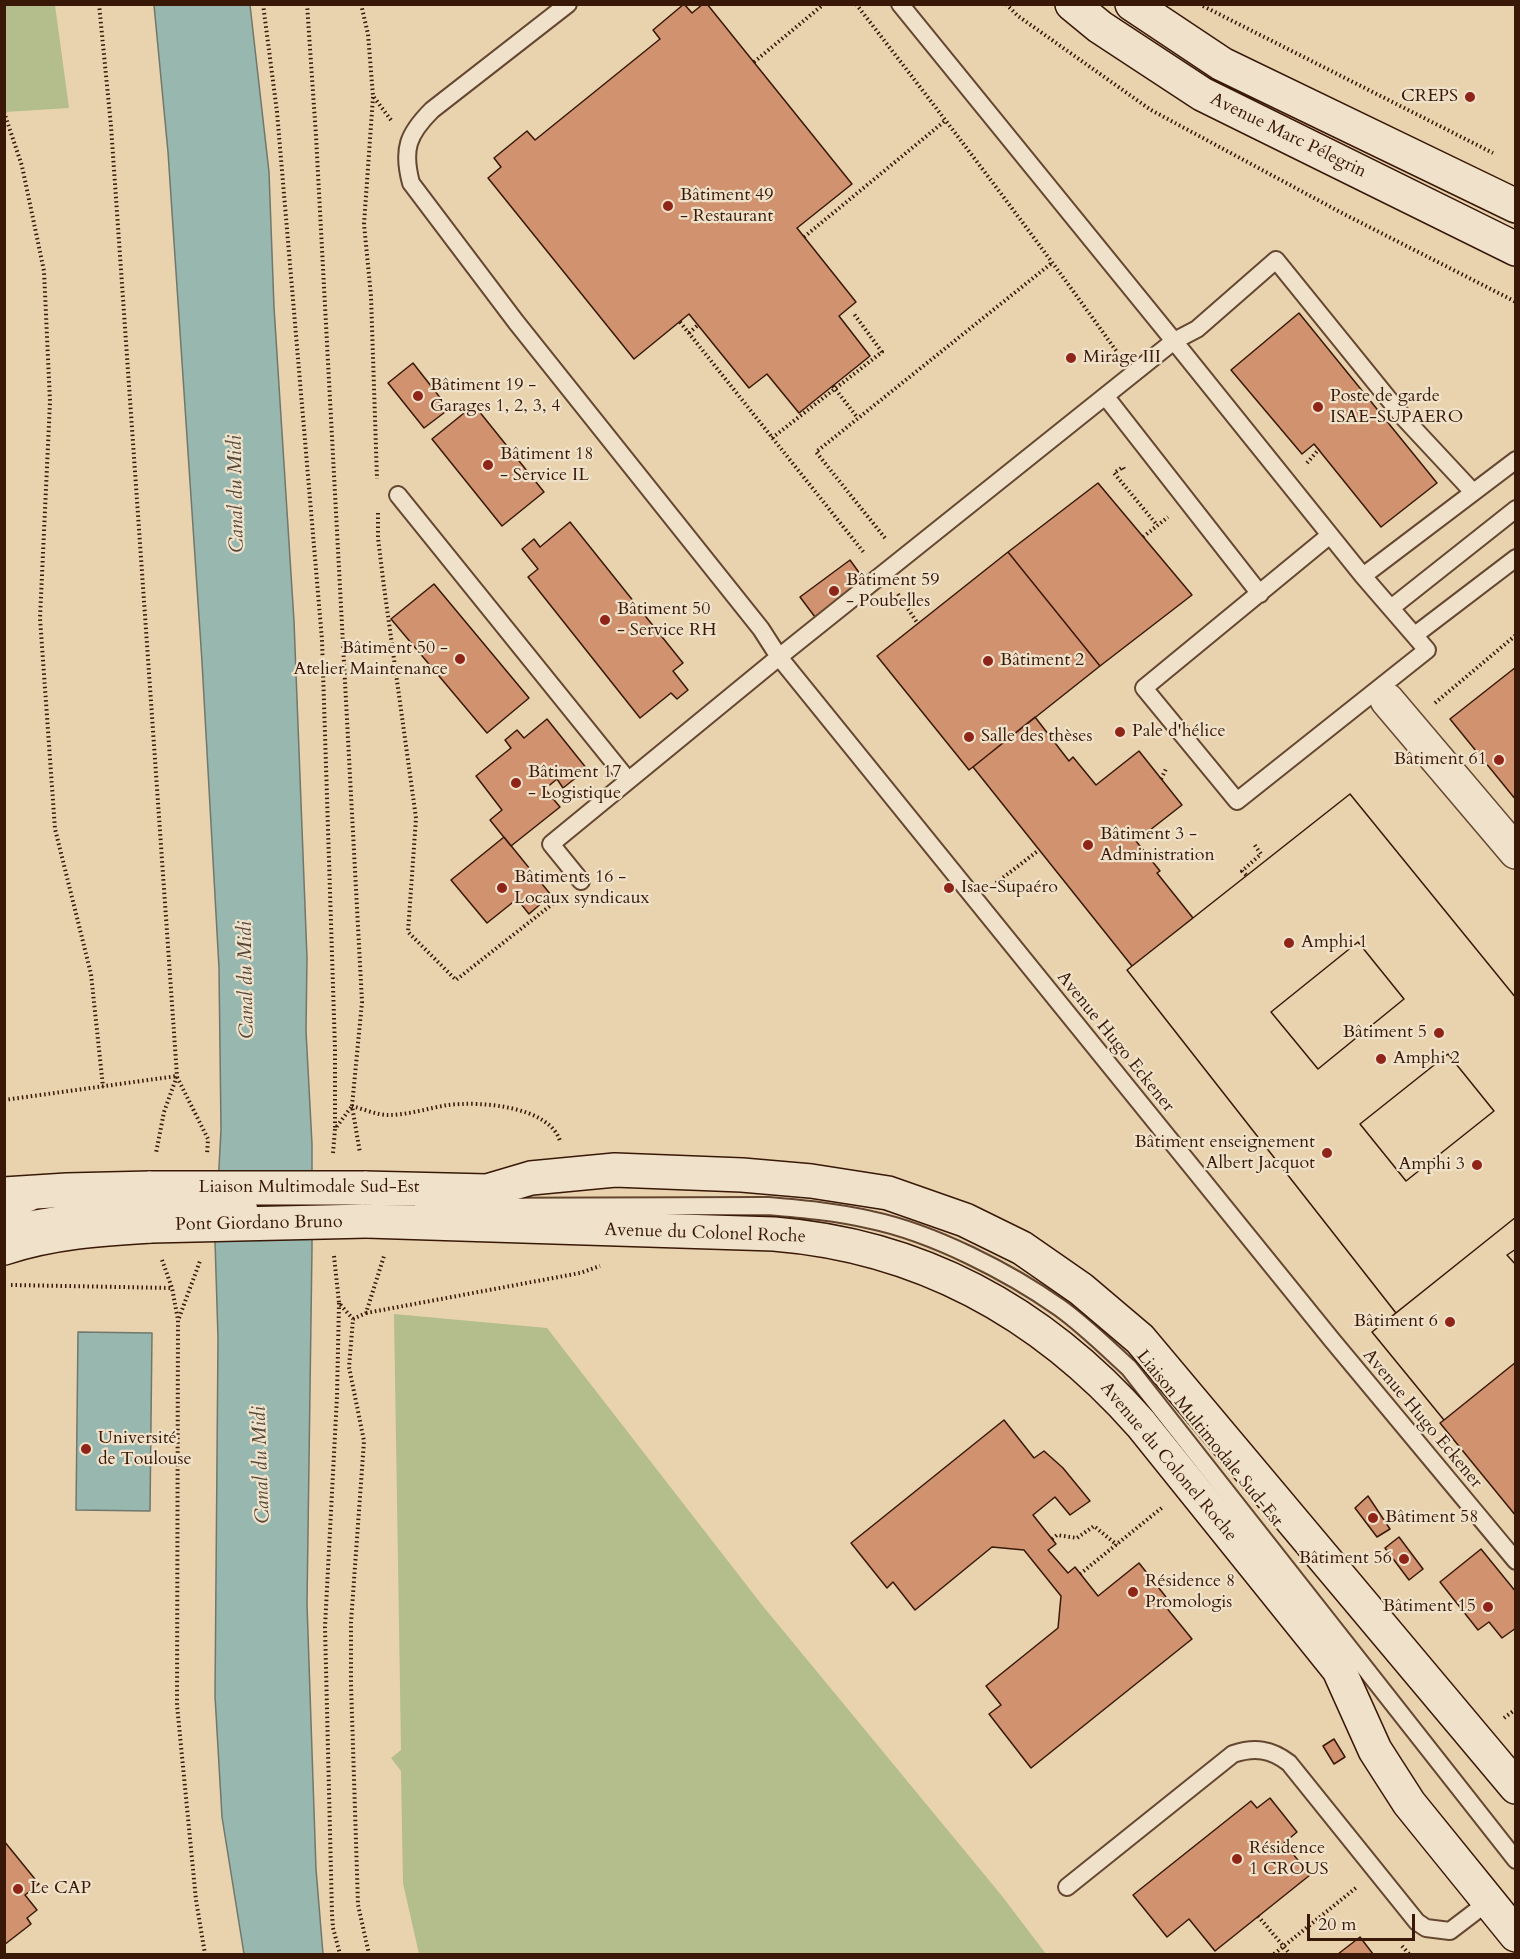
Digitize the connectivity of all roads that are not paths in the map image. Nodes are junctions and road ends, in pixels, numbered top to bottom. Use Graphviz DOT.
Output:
graph roads {
  1 [pos="568,4"];
  2 [pos="900,4"];
  3 [pos="1072,4"];
  4 [pos="1132,4"];
  5 [pos="1515,206"];
  6 [pos="1515,249"];
  7 [pos="1174,341"];
  8 [pos="1106,397"];
  9 [pos="1515,460"];
  10 [pos="1473,492"];
  11 [pos="398,495"];
  12 [pos="1515,508"];
  13 [pos="1330,535"];
  14 [pos="1515,558"];
  15 [pos="1363,576"];
  16 [pos="1260,594"];
  17 [pos="1391,608"];
  18 [pos="1415,636"];
  19 [pos="779,657"];
  20 [pos="1387,700"];
  21 [pos="628,780"];
  22 [pos="1515,852"];
  23 [pos="581,881"];
  24 [pos="67,1190"];
  25 [pos="487,1191"];
  26 [pos="4,1194"];
  27 [pos="365,1195"];
  28 [pos="152,1196"];
  29 [pos="614,1207"];
  30 [pos="4,1213"];
  31 [pos="4,1224"];
  32 [pos="4,1248"];
  33 [pos="1515,1561"];
  34 [pos="1515,1786"];
  35 [pos="1515,1860"];
  36 [pos="1067,1887"];
  37 [pos="1488,1902"];
  38 [pos="1515,1935"];
  1 -- 19 [label="lane, Avenue Hugo Eckener"];
  2 -- 7 [label="lane"];
  3 -- 6 [label="street, Avenue Marc Pélegrin"];
  4 -- 5 [label="street, Avenue Marc Pélegrin"];
  7 -- 8 [label="lane"];
  7 -- 10 [label="lane"];
  7 -- 13 [label="lane"];
  8 -- 16 [label="lane"];
  8 -- 19 [label="lane"];
  9 -- 10 [label="lane"];
  10 -- 15 [label="lane"];
  11 -- 21 [label="lane"];
  12 -- 17 [label="lane"];
  13 -- 15 [label="lane"];
  13 -- 16 [label="lane"];
  14 -- 18 [label="lane"];
  15 -- 17 [label="lane"];
  16 -- 18 [label="lane"];
  17 -- 18 [label="lane"];
  19 -- 21 [label="lane"];
  19 -- 33 [label="lane, Avenue Hugo Eckener"];
  20 -- 22 [label="street"];
  21 -- 23 [label="lane"];
  24 -- 26 [label="street"];
  24 -- 28 [label="street"];
  24 -- 30 [label="lane"];
  25 -- 27 [label="street"];
  25 -- 29 [label="lane, Liaison Multimodale Sud-Est"];
  25 -- 34 [label="street"];
  27 -- 28 [label="street, Pont Giordano Bruno, bridge"];
  27 -- 29 [label="lane, Liaison Multimodale Sud-Est"];
  27 -- 37 [label="street, Avenue du Colonel Roche"];
  28 -- 31 [label="lane"];
  28 -- 32 [label="street"];
  29 -- 35 [label="lane, Liaison Multimodale Sud-Est"];
  36 -- 37 [label="lane"];
  37 -- 38 [label="street, Avenue du Colonel Roche"];
}
